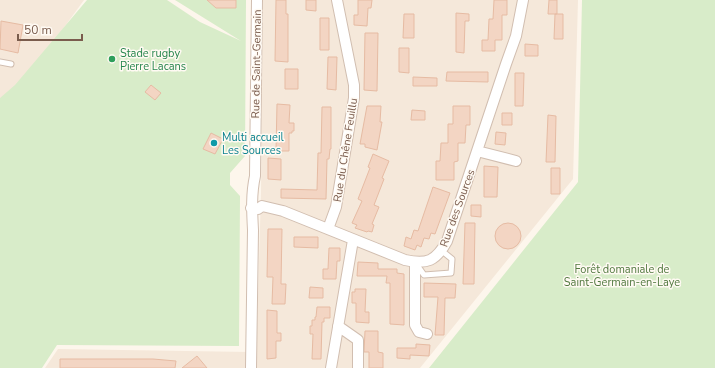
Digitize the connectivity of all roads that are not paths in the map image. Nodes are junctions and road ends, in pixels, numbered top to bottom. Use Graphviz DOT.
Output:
graph roads {
  1 [pos="257,0"];
  2 [pos="337,0"];
  3 [pos="523,0"];
  4 [pos="0,62"];
  5 [pos="11,64"];
  6 [pos="478,151"];
  7 [pos="516,161"];
  8 [pos="255,208"];
  9 [pos="328,229"];
  10 [pos="352,240"];
  11 [pos="442,251"];
  12 [pos="415,262"];
  13 [pos="338,326"];
  14 [pos="427,334"];
  15 [pos="251,368"];
  16 [pos="330,368"];
  17 [pos="358,368"];
  1 -- 8 [label="street, Rue de Saint-Germain"];
  2 -- 9 [label="street, Rue du Chêne Feuillu"];
  3 -- 6 [label="street, Rue des Sources"];
  4 -- 5 [label="lane"];
  6 -- 7 [label="street"];
  6 -- 11 [label="street, Rue des Sources"];
  8 -- 9 [label="street, Rue des Sources"];
  8 -- 15 [label="street, Rue de Saint-Germain"];
  9 -- 10 [label="street, Rue des Sources"];
  10 -- 12 [label="street, Rue des Sources"];
  10 -- 13 [label="street"];
  11 -- 12 [label="street, Rue des Sources"];
  11 -- 12 [label="lane"];
  12 -- 14 [label="street"];
  13 -- 16 [label="street"];
  13 -- 17 [label="street"];
}
